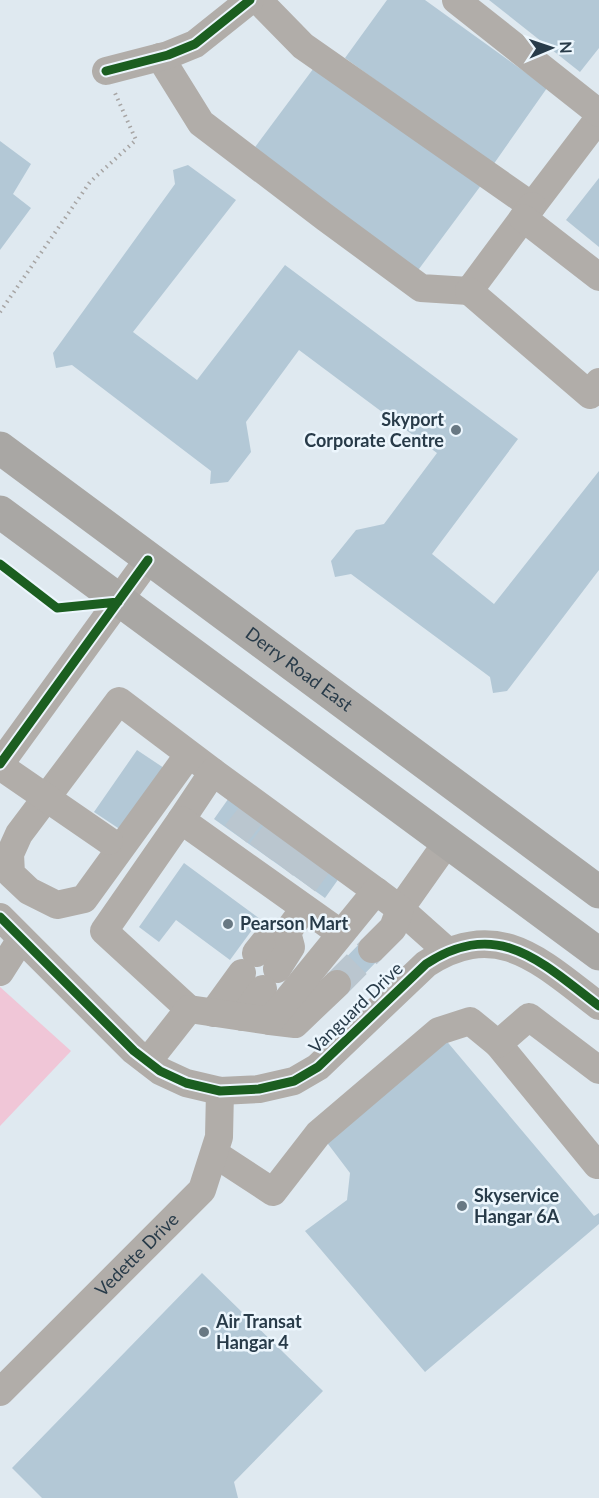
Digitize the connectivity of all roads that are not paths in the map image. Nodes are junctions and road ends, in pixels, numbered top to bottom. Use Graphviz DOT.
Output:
graph roads {
  1 [pos="250,0"];
  2 [pos="258,0"];
  3 [pos="456,0"];
  4 [pos="160,57"];
  5 [pos="106,71"];
  6 [pos="599,116"];
  7 [pos="527,212"];
  8 [pos="599,277"];
  9 [pos="469,291"];
  10 [pos="599,382"];
  11 [pos="0,448"];
  12 [pos="0,512"];
  13 [pos="148,560"];
  14 [pos="118,602"];
  15 [pos="189,754"];
  16 [pos="0,765"];
  17 [pos="213,772"];
  18 [pos="46,796"];
  19 [pos="181,820"];
  20 [pos="448,841"];
  21 [pos="109,852"];
  22 [pos="280,881"];
  23 [pos="376,891"];
  24 [pos="599,892"];
  25 [pos="400,909"];
  26 [pos="0,917"];
  27 [pos="340,933"];
  28 [pos="21,939"];
  29 [pos="372,949"];
  30 [pos="446,951"];
  31 [pos="599,954"];
  32 [pos="259,971"];
  33 [pos="0,972"];
  34 [pos="337,984"];
  35 [pos="599,1006"];
  36 [pos="201,1011"];
  37 [pos="256,1019"];
  38 [pos="498,1044"];
  39 [pos="148,1061"];
  40 [pos="599,1070"];
  41 [pos="220,1091"];
  42 [pos="215,1154"];
  43 [pos="599,1164"];
  44 [pos="0,1392"];
  1 -- 4 [label="street"];
  2 -- 7 [label="street"];
  3 -- 6 [label="street"];
  4 -- 5 [label="street"];
  4 -- 9 [label="street"];
  6 -- 7 [label="street"];
  7 -- 8 [label="street"];
  7 -- 9 [label="street"];
  9 -- 10 [label="street"];
  11 -- 13 [label="main road, Derry Road East"];
  12 -- 14 [label="main road"];
  13 -- 14 [label="street"];
  13 -- 24 [label="main road, Derry Road East"];
  14 -- 16 [label="street"];
  14 -- 20 [label="main road"];
  15 -- 17 [label="street"];
  15 -- 18 [label="street"];
  15 -- 21 [label="street"];
  16 -- 18 [label="street"];
  17 -- 19 [label="street"];
  17 -- 23 [label="street"];
  18 -- 21 [label="street"];
  18 -- 21 [label="street"];
  19 -- 22 [label="street"];
  19 -- 36 [label="street"];
  20 -- 25 [label="street"];
  20 -- 31 [label="main road"];
  22 -- 27 [label="street"];
  22 -- 32 [label="street"];
  23 -- 25 [label="street"];
  23 -- 27 [label="street"];
  25 -- 29 [label="street"];
  25 -- 30 [label="street"];
  26 -- 28 [label="street, Vanguard Drive"];
  27 -- 37 [label="street"];
  28 -- 33 [label="street"];
  28 -- 39 [label="street, Vanguard Drive"];
  30 -- 35 [label="street, Vanguard Drive"];
  30 -- 41 [label="street, Vanguard Drive"];
  32 -- 36 [label="street"];
  32 -- 37 [label="street"];
  34 -- 37 [label="street"];
  36 -- 37 [label="street"];
  36 -- 39 [label="street"];
  38 -- 40 [label="street"];
  38 -- 42 [label="street"];
  38 -- 43 [label="street"];
  39 -- 41 [label="street, Vanguard Drive"];
  41 -- 42 [label="street, Vedette Drive"];
  42 -- 44 [label="street, Vedette Drive"];
}
